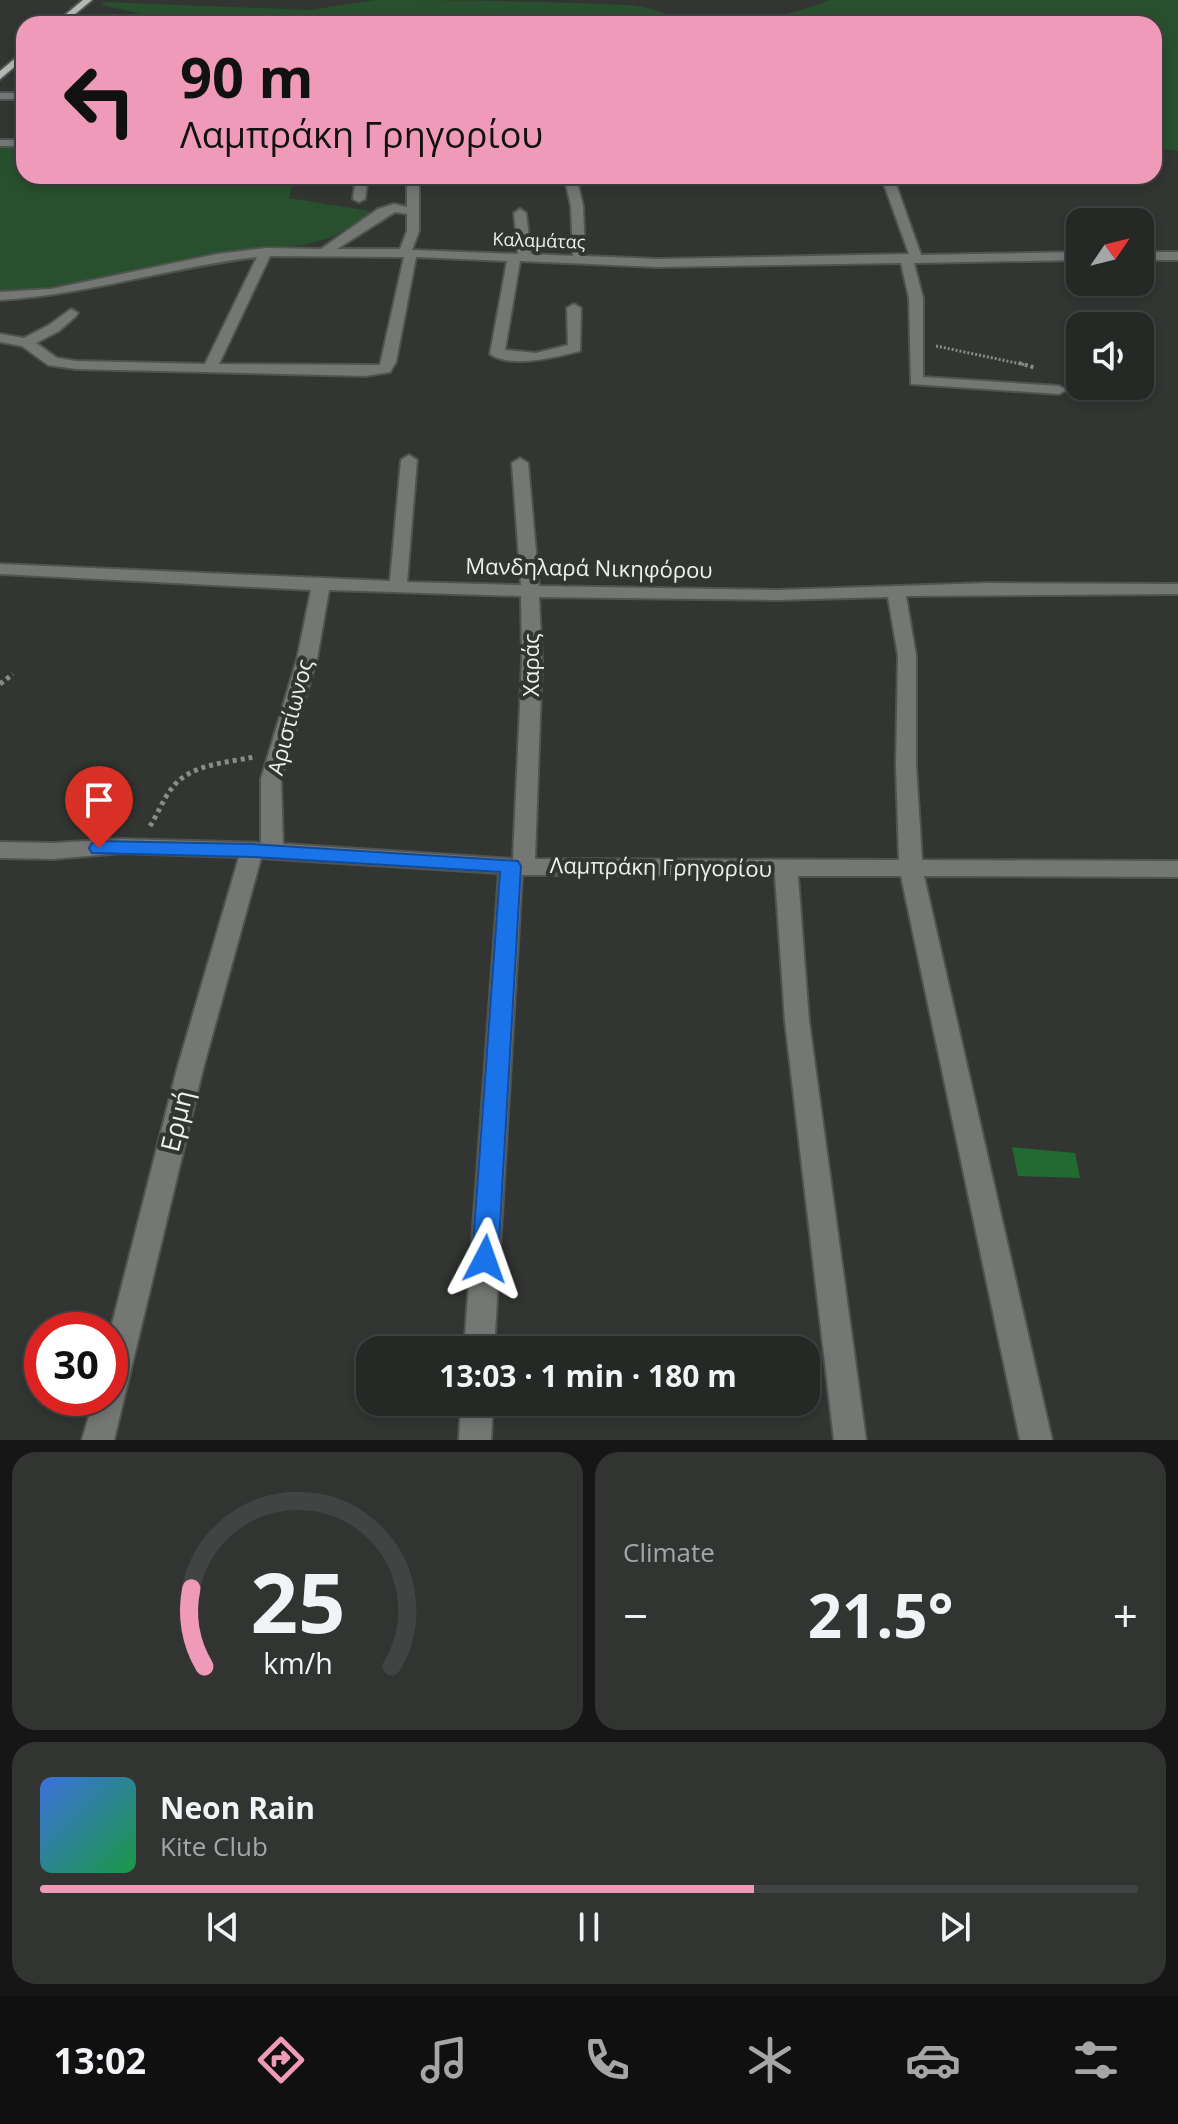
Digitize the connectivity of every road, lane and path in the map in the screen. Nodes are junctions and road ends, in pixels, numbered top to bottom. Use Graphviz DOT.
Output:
graph roads {
  1 [pos="88,0"];
  2 [pos="68,16"];
  3 [pos="16,61"];
  4 [pos="0,76"];
  5 [pos="361,184"];
  6 [pos="413,184"];
  7 [pos="572,184"];
  8 [pos="889,184"];
  9 [pos="359,199"];
  10 [pos="412,211"];
  11 [pos="520,213"];
  12 [pos="266,252"];
  13 [pos="324,252"];
  14 [pos="408,253"];
  15 [pos="1066,256"];
  16 [pos="911,257"];
  17 [pos="1154,258"];
  18 [pos="520,259"];
  19 [pos="1175,260"];
  20 [pos="579,261"];
  21 [pos="0,296"];
  22 [pos="574,308"];
  23 [pos="71,313"];
  24 [pos="0,338"];
  25 [pos="26,342"];
  26 [pos="916,342"];
  27 [pos="210,369"];
  28 [pos="1059,390"];
  29 [pos="409,460"];
  30 [pos="520,463"];
  31 [pos="0,569"];
  32 [pos="321,584"];
  33 [pos="398,586"];
  34 [pos="1178,589"];
  35 [pos="896,590"];
  36 [pos="530,591"];
  37 [pos="13,674"];
  38 [pos="0,684"];
  39 [pos="277,751"];
  40 [pos="122,846"];
  41 [pos="0,850"];
  42 [pos="262,851"];
  43 [pos="518,866"];
  44 [pos="786,869"];
  45 [pos="911,869"];
  46 [pos="1178,869"];
  47 [pos="128,1319"];
  48 [pos="480,1336"];
  49 [pos="104,1416"];
  50 [pos="476,1416"];
  51 [pos="98,1440"];
  52 [pos="475,1440"];
  53 [pos="850,1440"];
  54 [pos="1036,1440"];
  1 -- 2 [label="main road"];
  3 -- 4 [label="main road"];
  5 -- 9 [label="street"];
  6 -- 10 [label="street"];
  7 -- 20 [label="street"];
  8 -- 16 [label="street"];
  10 -- 13 [label="street"];
  10 -- 14 [label="street"];
  11 -- 18 [label="street"];
  12 -- 13 [label="street, Καλαμάτας"];
  12 -- 21 [label="street, Καλαμάτας"];
  12 -- 27 [label="street"];
  13 -- 14 [label="street, Καλαμάτας"];
  14 -- 18 [label="street, Καλαμάτας"];
  14 -- 27 [label="street"];
  15 -- 16 [label="street, Καλαμάτας"];
  16 -- 20 [label="street, Καλαμάτας"];
  16 -- 26 [label="street"];
  17 -- 19 [label="street"];
  18 -- 20 [label="street, Καλαμάτας"];
  18 -- 22 [label="street"];
  23 -- 25 [label="street"];
  24 -- 25 [label="street"];
  25 -- 27 [label="street"];
  26 -- 28 [label="path"];
  26 -- 28 [label="street"];
  29 -- 33 [label="street"];
  30 -- 36 [label="street, Χαράς"];
  31 -- 32 [label="street, Μανδηλαρά Νικηφόρου"];
  32 -- 33 [label="street, Μανδηλαρά Νικηφόρου"];
  32 -- 39 [label="street, Αριστίωνος"];
  33 -- 36 [label="street, Μανδηλαρά Νικηφόρου"];
  34 -- 35 [label="street, Μανδηλαρά Νικηφόρου"];
  35 -- 36 [label="street, Μανδηλαρά Νικηφόρου"];
  35 -- 45 [label="street"];
  36 -- 43 [label="street, Χαράς"];
  37 -- 38 [label="path"];
  39 -- 40 [label="path"];
  39 -- 42 [label="street, Αριστίωνος"];
  40 -- 41 [label="street, Λαμπράκη Γρηγορίου"];
  40 -- 42 [label="street, Λαμπράκη Γρηγορίου"];
  42 -- 43 [label="street, Λαμπράκη Γρηγορίου"];
  42 -- 47 [label="street, Ερμή"];
  43 -- 44 [label="street, Λαμπράκη Γρηγορίου"];
  43 -- 48 [label="street, Χαράς"];
  44 -- 45 [label="street, Λαμπράκη Γρηγορίου"];
  44 -- 53 [label="street"];
  45 -- 46 [label="street, Λαμπράκη Γρηγορίου"];
  45 -- 54 [label="street"];
  49 -- 51 [label="street, Ερμή"];
  50 -- 52 [label="street"];
}
